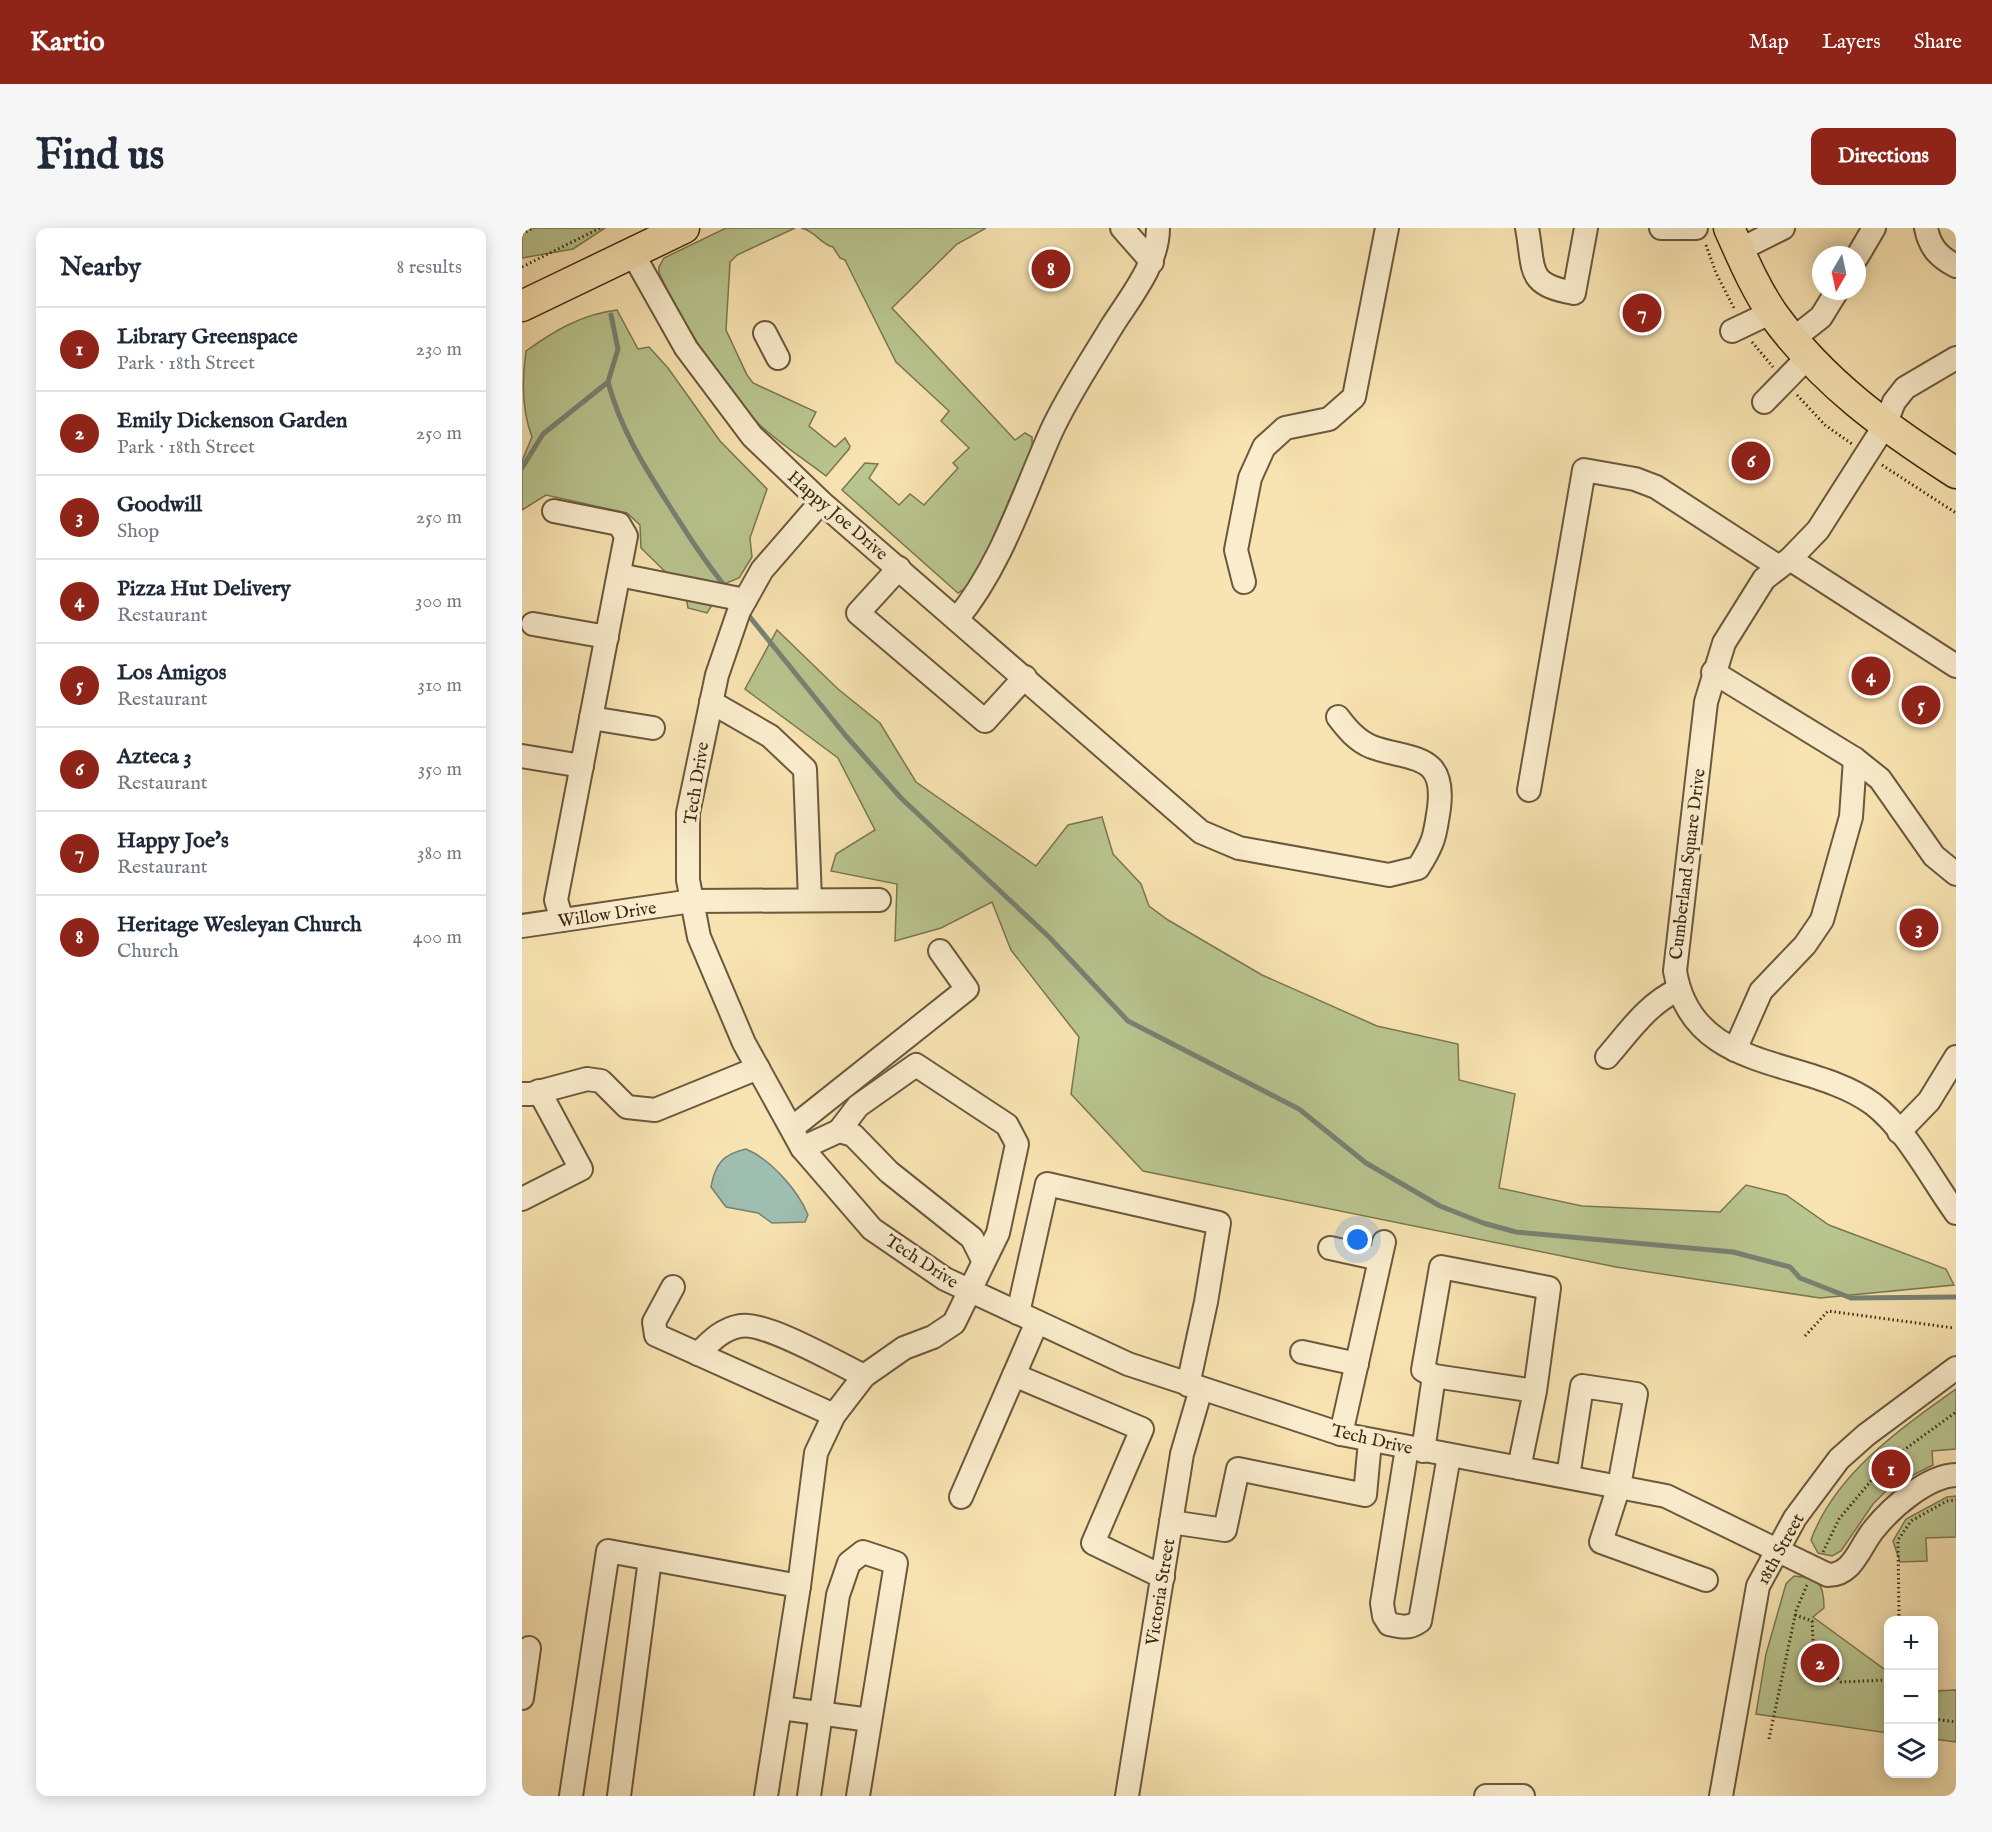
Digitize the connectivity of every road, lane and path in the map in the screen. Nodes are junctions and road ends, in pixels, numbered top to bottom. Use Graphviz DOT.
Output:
graph roads {
  1 [pos="533,228"];
  2 [pos="600,228"];
  3 [pos="684,228"];
  4 [pos="1122,228"];
  5 [pos="1158,228"];
  6 [pos="1387,228"];
  7 [pos="1527,228"];
  8 [pos="1586,228"];
  9 [pos="1874,228"];
  10 [pos="1926,228"];
  11 [pos="1785,229"];
  12 [pos="522,234"];
  13 [pos="1734,239"];
  14 [pos="1863,246"];
  15 [pos="633,254"];
  16 [pos="1152,262"];
  17 [pos="1956,266"];
  18 [pos="522,267"];
  19 [pos="1832,300"];
  20 [pos="522,306"];
  21 [pos="1772,312"];
  22 [pos="1732,331"];
  23 [pos="765,333"];
  24 [pos="1801,348"];
  25 [pos="778,358"];
  26 [pos="1956,358"];
  27 [pos="1764,402"];
  28 [pos="1885,425"];
  29 [pos="1956,473"];
  30 [pos="821,502"];
  31 [pos="554,512"];
  32 [pos="1785,563"];
  33 [pos="899,568"];
  34 [pos="619,575"];
  35 [pos="1244,582"];
  36 [pos="745,600"];
  37 [pos="957,619"];
  38 [pos="533,624"];
  39 [pos="607,637"];
  40 [pos="1956,666"];
  41 [pos="1713,672"];
  42 [pos="1025,677"];
  43 [pos="711,702"];
  44 [pos="1338,717"];
  45 [pos="591,718"];
  46 [pos="653,728"];
  47 [pos="522,756"];
  48 [pos="1855,759"];
  49 [pos="582,766"];
  50 [pos="1529,790"];
  51 [pos="1956,874"];
  52 [pos="810,900"];
  53 [pos="879,900"];
  54 [pos="692,901"];
  55 [pos="562,920"];
  56 [pos="522,926"];
  57 [pos="940,951"];
  58 [pos="1678,990"];
  59 [pos="1735,1050"];
  60 [pos="1607,1057"];
  61 [pos="1956,1057"];
  62 [pos="758,1068"];
  63 [pos="531,1093"];
  64 [pos="839,1131"];
  65 [pos="1899,1132"];
  66 [pos="797,1138"];
  67 [pos="522,1199"];
  68 [pos="1952,1199"];
  69 [pos="1330,1248"];
  70 [pos="982,1260"];
  71 [pos="673,1287"];
  72 [pos="970,1291"];
  73 [pos="1028,1318"];
  74 [pos="1954,1328"];
  75 [pos="1805,1336"];
  76 [pos="1302,1352"];
  77 [pos="698,1354"];
  78 [pos="1357,1364"];
  79 [pos="1956,1368"];
  80 [pos="1014,1375"];
  81 [pos="864,1376"];
  82 [pos="1434,1376"];
  83 [pos="1194,1387"];
  84 [pos="1535,1391"];
  85 [pos="1956,1412"];
  86 [pos="834,1415"];
  87 [pos="1341,1434"];
  88 [pos="1370,1441"];
  89 [pos="1415,1449"];
  90 [pos="1449,1456"];
  91 [pos="1519,1468"];
  92 [pos="1956,1475"];
  93 [pos="1568,1477"];
  94 [pos="1618,1486"];
  95 [pos="962,1497"];
  96 [pos="1956,1500"];
  97 [pos="1171,1522"];
  98 [pos="1778,1549"];
  99 [pos="650,1558"];
  100 [pos="1815,1568"];
  101 [pos="1163,1577"];
  102 [pos="1706,1580"];
  103 [pos="798,1586"];
  104 [pos="1795,1615"];
  105 [pos="1899,1616"];
  106 [pos="529,1648"];
  107 [pos="1884,1680"];
  108 [pos="522,1698"];
  109 [pos="781,1708"];
  110 [pos="823,1713"];
  111 [pos="870,1720"];
  112 [pos="1938,1720"];
  113 [pos="1956,1722"];
  114 [pos="1769,1739"];
  115 [pos="571,1796"];
  116 [pos="619,1796"];
  117 [pos="766,1796"];
  118 [pos="809,1796"];
  119 [pos="858,1796"];
  120 [pos="1127,1796"];
  121 [pos="1486,1796"];
  122 [pos="1522,1796"];
  123 [pos="1721,1796"];
  1 -- 12 [label="path"];
  2 -- 18 [label="path"];
  3 -- 15 [label="main road"];
  4 -- 16 [label="street"];
  5 -- 16 [label="street"];
  6 -- 35 [label="street"];
  7 -- 8 [label="street"];
  9 -- 14 [label="street"];
  10 -- 17 [label="street"];
  11 -- 13 [label="street"];
  13 -- 21 [label="main road"];
  15 -- 20 [label="main road"];
  15 -- 30 [label="street, Happy Joe Drive"];
  16 -- 37 [label="street"];
  19 -- 24 [label="street"];
  21 -- 22 [label="street"];
  21 -- 24 [label="main road"];
  23 -- 25 [label="street"];
  24 -- 27 [label="street"];
  24 -- 28 [label="main road"];
  26 -- 28 [label="street, Cumberland Square Drive"];
  28 -- 29 [label="main road"];
  28 -- 32 [label="street, Cumberland Square Drive"];
  30 -- 33 [label="street, Happy Joe Drive"];
  30 -- 36 [label="street, Tech Drive"];
  31 -- 34 [label="street"];
  32 -- 40 [label="street"];
  32 -- 41 [label="street, Cumberland Square Drive"];
  32 -- 50 [label="street"];
  33 -- 37 [label="street, Happy Joe Drive"];
  33 -- 42 [label="street"];
  34 -- 36 [label="street"];
  34 -- 39 [label="street"];
  36 -- 43 [label="street, Tech Drive"];
  37 -- 42 [label="street, Happy Joe Drive"];
  38 -- 39 [label="street"];
  39 -- 45 [label="street"];
  41 -- 48 [label="street"];
  41 -- 58 [label="street, Cumberland Square Drive"];
  42 -- 44 [label="street, Happy Joe Drive"];
  43 -- 52 [label="street"];
  43 -- 54 [label="street, Tech Drive"];
  45 -- 46 [label="street"];
  45 -- 49 [label="street"];
  47 -- 49 [label="street"];
  48 -- 51 [label="street"];
  48 -- 59 [label="street"];
  49 -- 55 [label="street"];
  52 -- 53 [label="street, Willow Drive"];
  52 -- 54 [label="street, Willow Drive"];
  54 -- 55 [label="street, Willow Drive"];
  54 -- 62 [label="street, Tech Drive"];
  55 -- 56 [label="street, Willow Drive"];
  57 -- 66 [label="street"];
  58 -- 59 [label="street, Cumberland Square Drive"];
  58 -- 60 [label="street"];
  59 -- 65 [label="street, Cumberland Square Drive"];
  61 -- 65 [label="street"];
  62 -- 63 [label="street"];
  62 -- 66 [label="street, Tech Drive"];
  63 -- 67 [label="street"];
  64 -- 66 [label="street"];
  64 -- 70 [label="street"];
  64 -- 70 [label="street"];
  65 -- 68 [label="street, Cumberland Square Drive"];
  66 -- 72 [label="street, Tech Drive"];
  69 -- 78 [label="street"];
  70 -- 72 [label="street"];
  71 -- 77 [label="street"];
  72 -- 73 [label="street, Tech Drive"];
  72 -- 81 [label="street"];
  73 -- 80 [label="street"];
  73 -- 83 [label="street, Tech Drive"];
  73 -- 83 [label="street, Victoria Street"];
  74 -- 75 [label="path"];
  76 -- 78 [label="street"];
  77 -- 81 [label="street"];
  77 -- 86 [label="street"];
  78 -- 87 [label="street"];
  79 -- 98 [label="street, 18th Street"];
  80 -- 95 [label="street"];
  80 -- 101 [label="street"];
  81 -- 86 [label="street"];
  82 -- 84 [label="street"];
  82 -- 84 [label="street"];
  82 -- 89 [label="street"];
  83 -- 87 [label="street, Tech Drive"];
  83 -- 97 [label="street, Victoria Street"];
  84 -- 91 [label="street"];
  85 -- 100 [label="path"];
  86 -- 103 [label="street"];
  87 -- 88 [label="street, Tech Drive"];
  88 -- 89 [label="street, Tech Drive"];
  88 -- 97 [label="street"];
  89 -- 90 [label="street, Tech Drive"];
  89 -- 90 [label="street"];
  90 -- 91 [label="street, Tech Drive"];
  91 -- 93 [label="street, Tech Drive"];
  92 -- 100 [label="street, Tech Drive"];
  93 -- 94 [label="street, Tech Drive"];
  93 -- 94 [label="street"];
  94 -- 98 [label="street, Tech Drive"];
  94 -- 102 [label="street"];
  96 -- 105 [label="path"];
  97 -- 101 [label="street, Victoria Street"];
  98 -- 100 [label="street, Tech Drive"];
  98 -- 123 [label="street, 18th Street"];
  99 -- 103 [label="street"];
  99 -- 115 [label="street"];
  99 -- 116 [label="street"];
  100 -- 104 [label="path"];
  101 -- 120 [label="street, Victoria Street"];
  103 -- 109 [label="street"];
  104 -- 107 [label="path"];
  104 -- 114 [label="path"];
  106 -- 108 [label="street"];
  109 -- 110 [label="street"];
  109 -- 117 [label="street"];
  110 -- 111 [label="street"];
  110 -- 111 [label="street"];
  110 -- 118 [label="street"];
  111 -- 119 [label="street"];
  112 -- 113 [label="path"];
  121 -- 122 [label="street"];
}
